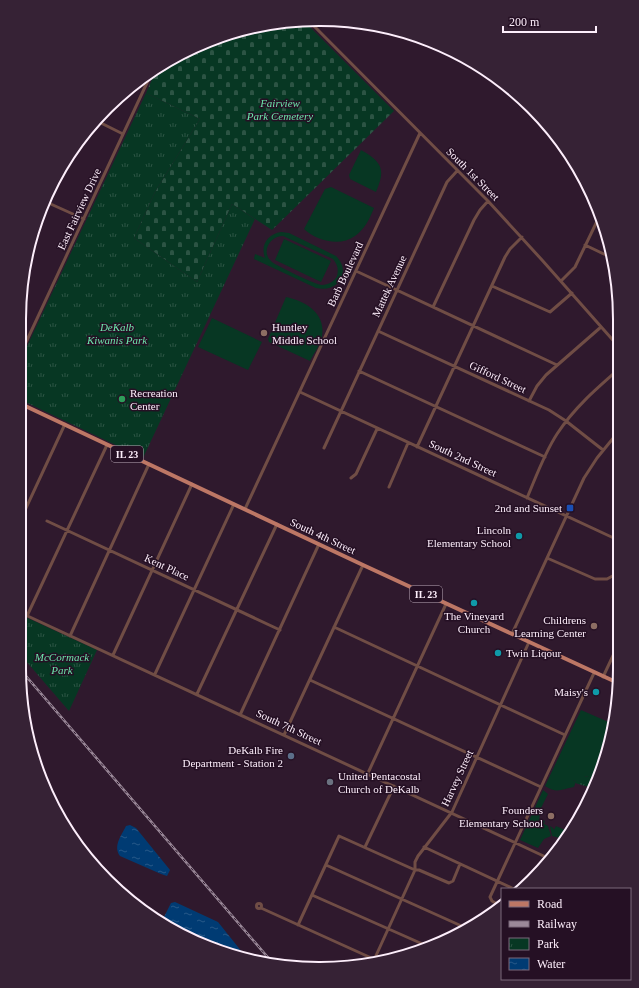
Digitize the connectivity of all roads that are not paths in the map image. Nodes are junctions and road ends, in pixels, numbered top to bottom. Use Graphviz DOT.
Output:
graph roads {
  1 [pos="314,26"];
  2 [pos="147,82"];
  3 [pos="102,123"];
  4 [pos="420,133"];
  5 [pos="123,134"];
  6 [pos="457,171"];
  7 [pos="488,201"];
  8 [pos="50,203"];
  9 [pos="84,218"];
  10 [pos="596,222"];
  11 [pos="522,237"];
  12 [pos="585,244"];
  13 [pos="606,254"];
  14 [pos="356,272"];
  15 [pos="561,281"];
  16 [pos="492,286"];
  17 [pos="397,290"];
  18 [pos="572,293"];
  19 [pos="433,307"];
  20 [pos="473,326"];
  21 [pos="601,327"];
  22 [pos="378,331"];
  23 [pos="613,340"];
  24 [pos="26,342"];
  25 [pos="557,365"];
  26 [pos="454,367"];
  27 [pos="359,371"];
  28 [pos="613,375"];
  29 [pos="300,392"];
  30 [pos="529,401"];
  31 [pos="26,406"];
  32 [pos="436,407"];
  33 [pos="340,411"];
  34 [pos="566,421"];
  35 [pos="65,424"];
  36 [pos="377,429"];
  37 [pos="613,438"];
  38 [pos="408,443"];
  39 [pos="107,445"];
  40 [pos="417,447"];
  41 [pos="324,448"];
  42 [pos="603,450"];
  43 [pos="545,457"];
  44 [pos="149,464"];
  45 [pos="351,478"];
  46 [pos="192,484"];
  47 [pos="389,486"];
  48 [pos="527,498"];
  49 [pos="234,504"];
  50 [pos="26,508"];
  51 [pos="245,509"];
  52 [pos="566,516"];
  53 [pos="47,521"];
  54 [pos="277,524"];
  55 [pos="67,530"];
  56 [pos="613,539"];
  57 [pos="319,544"];
  58 [pos="110,550"];
  59 [pos="548,558"];
  60 [pos="363,565"];
  61 [pos="152,570"];
  62 [pos="613,576"];
  63 [pos="195,589"];
  64 [pos="446,604"];
  65 [pos="237,609"];
  66 [pos="27,616"];
  67 [pos="334,628"];
  68 [pos="280,630"];
  69 [pos="512,634"];
  70 [pos="70,636"];
  71 [pos="529,642"];
  72 [pos="112,655"];
  73 [pos="613,655"];
  74 [pos="417,666"];
  75 [pos="594,673"];
  76 [pos="155,674"];
  77 [pos="603,676"];
  78 [pos="310,680"];
  79 [pos="612,680"];
  80 [pos="197,694"];
  81 [pos="501,705"];
  82 [pos="240,714"];
  83 [pos="394,719"];
  84 [pos="284,735"];
  85 [pos="565,735"];
  86 [pos="477,757"];
  87 [pos="368,773"];
  88 [pos="394,786"];
  89 [pos="541,787"];
  90 [pos="452,812"];
  91 [pos="515,843"];
  92 [pos="365,847"];
  93 [pos="424,847"];
  94 [pos="544,856"];
  95 [pos="460,864"];
  96 [pos="326,865"];
  97 [pos="415,870"];
  98 [pos="497,881"];
  99 [pos="512,888"];
  100 [pos="312,895"];
  101 [pos="402,899"];
  102 [pos="495,903"];
  103 [pos="261,908"];
  104 [pos="298,925"];
  105 [pos="461,926"];
  106 [pos="388,929"];
  107 [pos="421,944"];
  108 [pos="376,956"];
  109 [pos="368,957"];
  1 -- 4 [label="street, South 1st Street"];
  2 -- 5 [label="street, East Fairview Drive"];
  3 -- 5 [label="street"];
  4 -- 6 [label="street, South 1st Street"];
  4 -- 14 [label="street, Barb Boulevard"];
  5 -- 9 [label="street, East Fairview Drive"];
  6 -- 7 [label="street, South 1st Street"];
  6 -- 17 [label="street, Mattek Avenue"];
  7 -- 11 [label="street, South 1st Street"];
  7 -- 19 [label="street"];
  8 -- 9 [label="street"];
  9 -- 24 [label="street, East Fairview Drive"];
  10 -- 12 [label="street"];
  11 -- 15 [label="street, South 1st Street"];
  11 -- 16 [label="street"];
  12 -- 13 [label="street"];
  12 -- 15 [label="street"];
  14 -- 17 [label="street"];
  14 -- 29 [label="street, Barb Boulevard"];
  15 -- 18 [label="street, South 1st Street"];
  16 -- 18 [label="street"];
  16 -- 20 [label="street"];
  17 -- 19 [label="street"];
  17 -- 22 [label="street, Mattek Avenue"];
  18 -- 21 [label="street, South 1st Street"];
  19 -- 20 [label="street"];
  20 -- 25 [label="street"];
  20 -- 26 [label="street"];
  21 -- 23 [label="street, South 1st Street"];
  21 -- 25 [label="street"];
  22 -- 26 [label="street, Gifford Street"];
  22 -- 27 [label="street, Mattek Avenue"];
  25 -- 30 [label="street"];
  26 -- 30 [label="street, Gifford Street"];
  26 -- 32 [label="street"];
  27 -- 32 [label="street"];
  27 -- 33 [label="street, Mattek Avenue"];
  28 -- 34 [label="street"];
  29 -- 33 [label="street, South 2nd Street"];
  29 -- 51 [label="street, Barb Boulevard"];
  30 -- 34 [label="street, Gifford Street"];
  31 -- 35 [label="main road, South 4th Street / IL 23"];
  32 -- 40 [label="street"];
  32 -- 43 [label="street"];
  33 -- 36 [label="street, South 2nd Street"];
  33 -- 41 [label="street, Mattek Avenue"];
  34 -- 42 [label="street, Gifford Street"];
  34 -- 43 [label="street"];
  35 -- 39 [label="main road, South 4th Street / IL 23"];
  35 -- 50 [label="street"];
  36 -- 38 [label="street, South 2nd Street"];
  36 -- 45 [label="street"];
  37 -- 42 [label="street"];
  38 -- 40 [label="street, South 2nd Street"];
  38 -- 47 [label="street"];
  39 -- 44 [label="main road, South 4th Street / IL 23"];
  39 -- 55 [label="street"];
  40 -- 48 [label="street, South 2nd Street"];
  42 -- 52 [label="street"];
  43 -- 48 [label="street"];
  44 -- 46 [label="main road, South 4th Street / IL 23"];
  44 -- 58 [label="street"];
  46 -- 49 [label="main road, South 4th Street / IL 23"];
  46 -- 61 [label="street"];
  48 -- 52 [label="street, South 2nd Street"];
  49 -- 51 [label="main road, South 4th Street / IL 23"];
  49 -- 63 [label="street"];
  51 -- 54 [label="main road, South 4th Street / IL 23"];
  52 -- 56 [label="street, South 2nd Street"];
  52 -- 59 [label="street"];
  53 -- 55 [label="street, Kent Place"];
  54 -- 57 [label="main road, South 4th Street / IL 23"];
  54 -- 65 [label="street"];
  55 -- 58 [label="street, Kent Place"];
  55 -- 66 [label="street"];
  57 -- 60 [label="main road, South 4th Street / IL 23"];
  57 -- 68 [label="street"];
  58 -- 61 [label="street, Kent Place"];
  58 -- 70 [label="street"];
  59 -- 62 [label="street"];
  59 -- 69 [label="street"];
  60 -- 64 [label="main road, South 4th Street / IL 23"];
  60 -- 67 [label="street"];
  61 -- 63 [label="street, Kent Place"];
  61 -- 72 [label="street"];
  63 -- 65 [label="street, Kent Place"];
  63 -- 76 [label="street"];
  64 -- 69 [label="main road, South 4th Street / IL 23"];
  64 -- 74 [label="street"];
  65 -- 68 [label="street, Kent Place"];
  65 -- 80 [label="street"];
  66 -- 70 [label="street, South 7th Street"];
  67 -- 74 [label="street"];
  67 -- 78 [label="street"];
  68 -- 82 [label="street"];
  69 -- 71 [label="main road, South 4th Street / IL 23"];
  70 -- 72 [label="street, South 7th Street"];
  71 -- 75 [label="main road, South 4th Street / IL 23"];
  71 -- 81 [label="street, Harvey Street"];
  72 -- 76 [label="street, South 7th Street"];
  73 -- 77 [label="street"];
  74 -- 81 [label="street"];
  74 -- 83 [label="street"];
  75 -- 77 [label="main road, South 4th Street / IL 23"];
  75 -- 85 [label="street"];
  76 -- 80 [label="street, South 7th Street"];
  77 -- 79 [label="main road, South 4th Street / IL 23"];
  78 -- 83 [label="street"];
  78 -- 84 [label="street"];
  80 -- 82 [label="street, South 7th Street"];
  81 -- 85 [label="street"];
  81 -- 86 [label="street, Harvey Street"];
  82 -- 84 [label="street, South 7th Street"];
  83 -- 86 [label="street"];
  83 -- 87 [label="street"];
  84 -- 87 [label="street, South 7th Street"];
  85 -- 89 [label="street"];
  86 -- 89 [label="street"];
  86 -- 90 [label="street, Harvey Street"];
  87 -- 88 [label="street, South 7th Street"];
  88 -- 90 [label="street, South 7th Street"];
  88 -- 92 [label="street"];
  89 -- 91 [label="street"];
  90 -- 91 [label="street, South 7th Street"];
  90 -- 93 [label="street, Harvey Street"];
  91 -- 94 [label="street, South 7th Street"];
  91 -- 98 [label="street"];
  92 -- 96 [label="street"];
  92 -- 97 [label="street"];
  93 -- 95 [label="street"];
  93 -- 97 [label="street, Harvey Street"];
  95 -- 97 [label="street"];
  95 -- 98 [label="street"];
  96 -- 100 [label="street"];
  96 -- 101 [label="street"];
  97 -- 101 [label="street, Harvey Street"];
  98 -- 99 [label="street"];
  98 -- 102 [label="street"];
  100 -- 104 [label="street"];
  100 -- 106 [label="street"];
  101 -- 105 [label="street"];
  101 -- 106 [label="street, Harvey Street"];
  103 -- 104 [label="street"];
  104 -- 109 [label="street"];
  106 -- 107 [label="street"];
  106 -- 108 [label="street, Harvey Street"];
}
